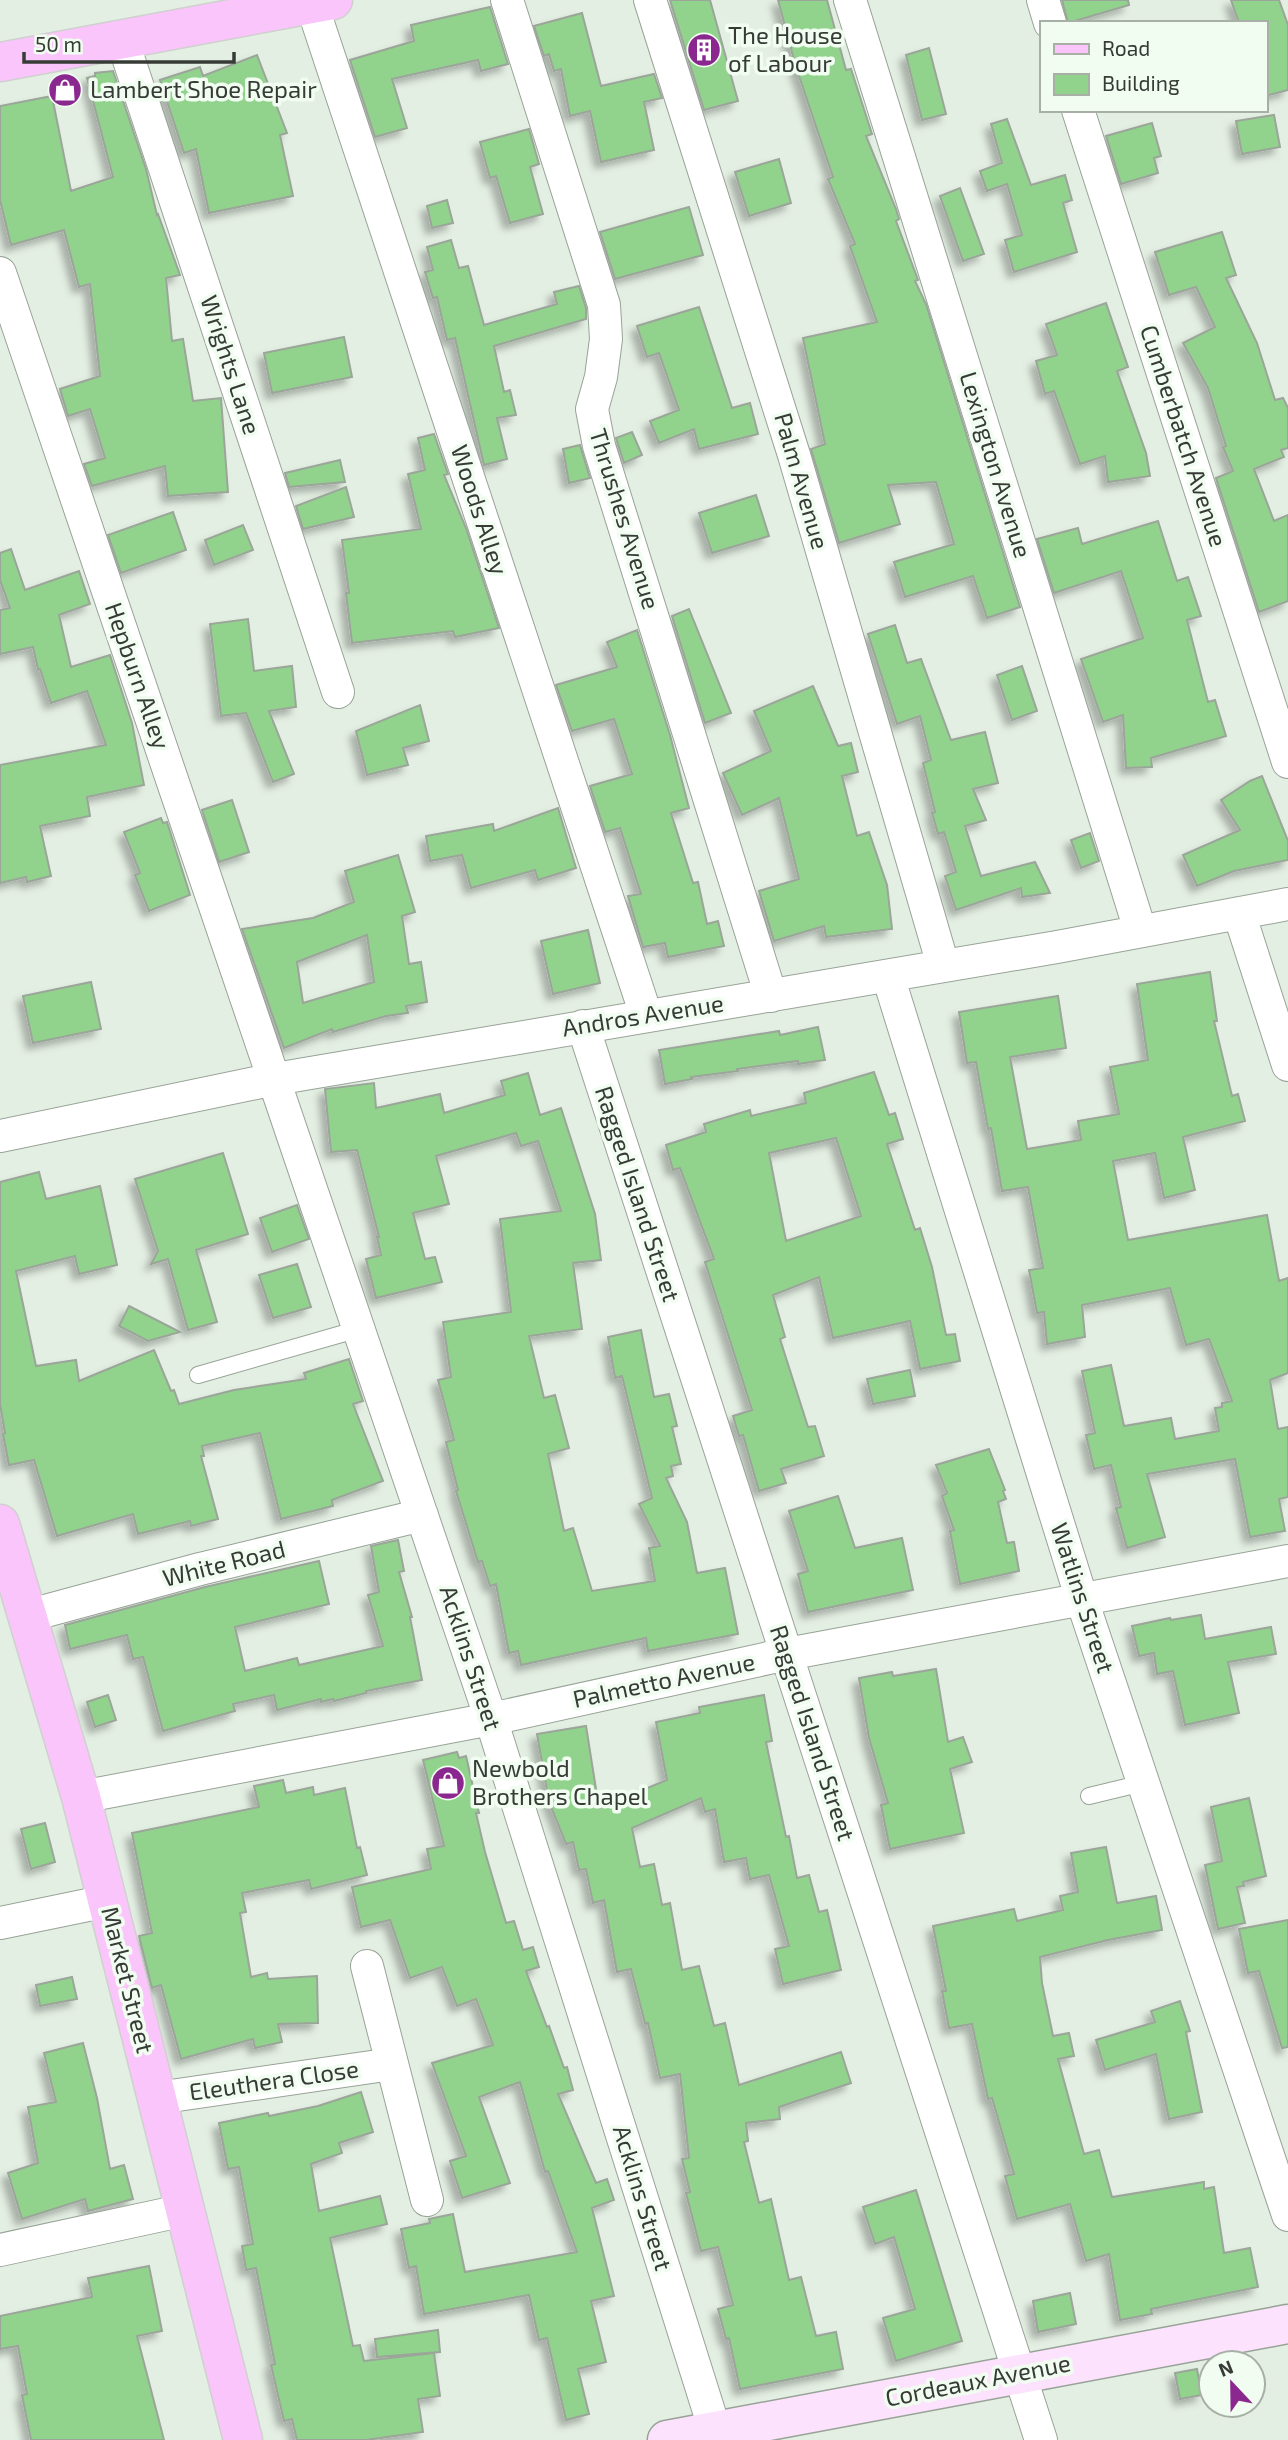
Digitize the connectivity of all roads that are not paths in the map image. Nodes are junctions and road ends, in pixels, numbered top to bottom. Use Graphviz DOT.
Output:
graph roads {
  1 [pos="507,0"];
  2 [pos="650,0"];
  3 [pos="850,0"];
  4 [pos="1042,0"];
  5 [pos="323,2"];
  6 [pos="1049,21"];
  7 [pos="122,39"];
  8 [pos="0,62"];
  9 [pos="1079,112"];
  10 [pos="0,272"];
  11 [pos="338,692"];
  12 [pos="1288,762"];
  13 [pos="1288,904"];
  14 [pos="1239,913"];
  15 [pos="1140,930"];
  16 [pos="943,965"];
  17 [pos="888,976"];
  18 [pos="771,996"];
  19 [pos="646,1015"];
  20 [pos="583,1026"];
  21 [pos="1288,1065"];
  22 [pos="275,1079"];
  23 [pos="0,1136"];
  24 [pos="359,1329"];
  25 [pos="198,1375"];
  26 [pos="422,1515"];
  27 [pos="0,1524"];
  28 [pos="1288,1561"];
  29 [pos="1082,1600"];
  30 [pos="27,1616"];
  31 [pos="787,1654"];
  32 [pos="491,1719"];
  33 [pos="1143,1783"];
  34 [pos="1089,1796"];
  35 [pos="81,1797"];
  36 [pos="107,1901"];
  37 [pos="0,1923"];
  38 [pos="366,1966"];
  39 [pos="392,2064"];
  40 [pos="157,2098"];
  41 [pos="427,2200"];
  42 [pos="185,2210"];
  43 [pos="1288,2216"];
  44 [pos="0,2250"];
  45 [pos="1288,2323"];
  46 [pos="1018,2373"];
  47 [pos="717,2436"];
  48 [pos="243,2440"];
  49 [pos="667,2440"];
  50 [pos="1041,2440"];
  1 -- 18 [label="street, Thrushes Avenue"];
  2 -- 16 [label="street, Palm Avenue"];
  3 -- 15 [label="street, Lexington Avenue"];
  4 -- 6 [label="street"];
  5 -- 7 [label="main road"];
  5 -- 19 [label="street, Woods Alley"];
  7 -- 8 [label="main road"];
  7 -- 11 [label="street, Wrights Lane"];
  9 -- 12 [label="street, Cumberbatch Avenue"];
  10 -- 22 [label="street, Hepburn Alley"];
  13 -- 14 [label="street, Andros Avenue"];
  14 -- 15 [label="street, Andros Avenue"];
  14 -- 21 [label="street"];
  15 -- 16 [label="street, Andros Avenue"];
  16 -- 17 [label="street, Andros Avenue"];
  17 -- 18 [label="street, Andros Avenue"];
  17 -- 29 [label="street, Watlins Street"];
  18 -- 19 [label="street, Andros Avenue"];
  19 -- 20 [label="street, Andros Avenue"];
  20 -- 22 [label="street, Andros Avenue"];
  20 -- 31 [label="street, Ragged Island Street"];
  22 -- 23 [label="street, Andros Avenue"];
  22 -- 24 [label="street, Acklins Street"];
  24 -- 25 [label="lane"];
  24 -- 26 [label="street, Acklins Street"];
  26 -- 30 [label="street, White Road"];
  26 -- 32 [label="street, Acklins Street"];
  27 -- 30 [label="main road, Market Street"];
  28 -- 29 [label="street, Palmetto Avenue"];
  29 -- 31 [label="street, Palmetto Avenue"];
  29 -- 33 [label="street, Watlins Street"];
  30 -- 35 [label="main road, Market Street"];
  31 -- 32 [label="street, Palmetto Avenue"];
  31 -- 46 [label="street, Ragged Island Street"];
  32 -- 35 [label="street, Palmetto Avenue"];
  32 -- 47 [label="street, Acklins Street"];
  33 -- 34 [label="lane"];
  33 -- 43 [label="street, Watlins Street"];
  35 -- 36 [label="main road, Market Street"];
  36 -- 37 [label="street"];
  36 -- 40 [label="main road, Market Street"];
  38 -- 39 [label="street"];
  39 -- 40 [label="street, Eleuthera Close"];
  39 -- 41 [label="street"];
  40 -- 42 [label="main road, Market Street"];
  42 -- 44 [label="street"];
  42 -- 48 [label="main road, Market Street"];
  45 -- 46 [label="street, Cordeaux Avenue"];
  46 -- 47 [label="street, Cordeaux Avenue"];
  46 -- 50 [label="street, Ragged Island Street"];
  47 -- 49 [label="street, Cordeaux Avenue"];
}
